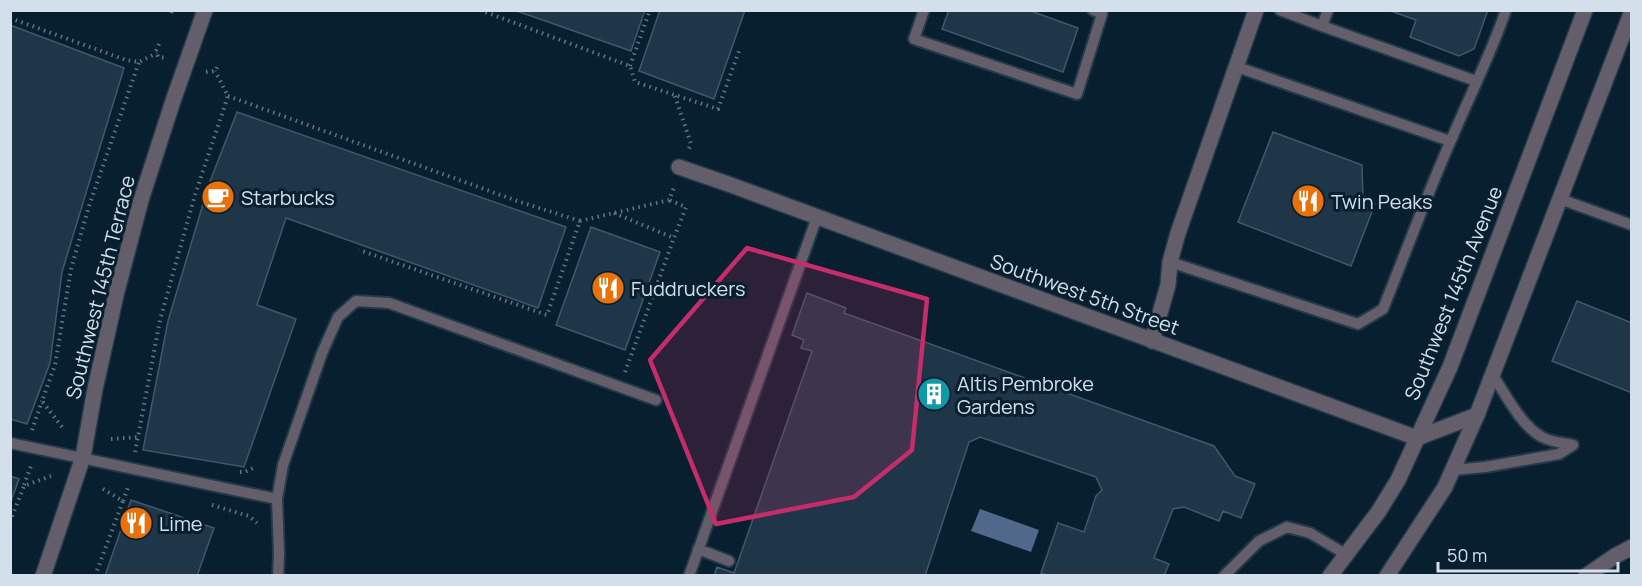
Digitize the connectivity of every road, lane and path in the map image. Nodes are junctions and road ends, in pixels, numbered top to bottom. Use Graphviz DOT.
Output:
graph roads {
  1 [pos="205,10"];
  2 [pos="480,10"];
  3 [pos="650,10"];
  4 [pos="924,10"];
  5 [pos="1093,10"];
  6 [pos="1256,10"];
  7 [pos="1280,10"];
  8 [pos="1328,10"];
  9 [pos="1506,10"];
  10 [pos="1585,10"];
  11 [pos="1632,11"];
  12 [pos="10,18"];
  13 [pos="1322,26"];
  14 [pos="159,44"];
  15 [pos="739,51"];
  16 [pos="157,53"];
  17 [pos="168,58"];
  18 [pos="139,62"];
  19 [pos="219,64"];
  20 [pos="630,66"];
  21 [pos="1237,67"];
  22 [pos="215,71"];
  23 [pos="206,72"];
  24 [pos="1476,81"];
  25 [pos="675,95"];
  26 [pos="228,96"];
  27 [pos="1450,141"];
  28 [pos="682,161"];
  29 [pos="676,183"];
  30 [pos="1560,199"];
  31 [pos="669,200"];
  32 [pos="614,213"];
  33 [pos="817,217"];
  34 [pos="580,221"];
  35 [pos="1632,225"];
  36 [pos="674,238"];
  37 [pos="359,249"];
  38 [pos="1170,262"];
  39 [pos="1152,341"];
  40 [pos="1492,374"];
  41 [pos="620,387"];
  42 [pos="656,400"];
  43 [pos="42,401"];
  44 [pos="1477,415"];
  45 [pos="62,427"];
  46 [pos="21,428"];
  47 [pos="1417,438"];
  48 [pos="111,439"];
  49 [pos="10,443"];
  50 [pos="83,457"];
  51 [pos="21,464"];
  52 [pos="1452,470"];
  53 [pos="51,476"];
  54 [pos="129,485"];
  55 [pos="24,486"];
  56 [pos="100,487"];
  57 [pos="277,500"];
  58 [pos="123,501"];
  59 [pos="10,522"];
  60 [pos="1632,547"];
  61 [pos="698,549"];
  62 [pos="1347,555"];
  63 [pos="729,561"];
  64 [pos="43,576"];
  65 [pos="95,576"];
  66 [pos="278,576"];
  67 [pos="689,576"];
  68 [pos="1224,576"];
  69 [pos="1330,576"];
  70 [pos="1387,576"];
  71 [pos="1586,576"];
  1 -- 50 [label="street, Southwest 145th Terrace"];
  2 -- 20 [label="path"];
  3 -- 20 [label="path"];
  4 -- 5 [label="lane"];
  6 -- 21 [label="street"];
  7 -- 13 [label="lane"];
  8 -- 13 [label="lane"];
  9 -- 24 [label="lane"];
  10 -- 47 [label="street, Southwest 145th Avenue"];
  11 -- 30 [label="street"];
  12 -- 18 [label="path"];
  13 -- 24 [label="lane"];
  14 -- 16 [label="path"];
  15 -- 25 [label="path"];
  16 -- 17 [label="path"];
  16 -- 18 [label="path"];
  18 -- 43 [label="path"];
  19 -- 22 [label="path"];
  20 -- 25 [label="path"];
  21 -- 27 [label="lane"];
  21 -- 38 [label="street"];
  22 -- 23 [label="path"];
  22 -- 26 [label="path"];
  24 -- 27 [label="lane"];
  25 -- 28 [label="path"];
  26 -- 34 [label="path"];
  26 -- 48 [label="path"];
  27 -- 38 [label="lane"];
  28 -- 33 [label="street, Southwest 5th Street"];
  29 -- 31 [label="path"];
  30 -- 35 [label="lane"];
  30 -- 40 [label="street"];
  31 -- 32 [label="path"];
  31 -- 36 [label="path"];
  32 -- 34 [label="path"];
  32 -- 36 [label="path"];
  33 -- 39 [label="street, Southwest 5th Street"];
  33 -- 61 [label="lane"];
  34 -- 37 [label="path"];
  36 -- 41 [label="path"];
  38 -- 39 [label="street"];
  39 -- 47 [label="street, Southwest 5th Street"];
  40 -- 44 [label="street"];
  40 -- 52 [label="lane"];
  41 -- 42 [label="lane"];
  41 -- 57 [label="lane"];
  43 -- 45 [label="path"];
  43 -- 46 [label="path"];
  44 -- 47 [label="street"];
  44 -- 52 [label="street"];
  47 -- 62 [label="street, Southwest 145th Avenue"];
  49 -- 50 [label="lane"];
  50 -- 57 [label="lane"];
  50 -- 64 [label="street, Southwest 145th Terrace"];
  51 -- 55 [label="path"];
  52 -- 70 [label="street"];
  53 -- 55 [label="path"];
  54 -- 58 [label="path"];
  55 -- 59 [label="path"];
  56 -- 58 [label="path"];
  57 -- 66 [label="lane"];
  58 -- 65 [label="path"];
  60 -- 71 [label="street"];
  61 -- 63 [label="lane"];
  61 -- 67 [label="lane"];
  62 -- 68 [label="lane"];
  62 -- 69 [label="street, Southwest 145th Avenue"];
}
